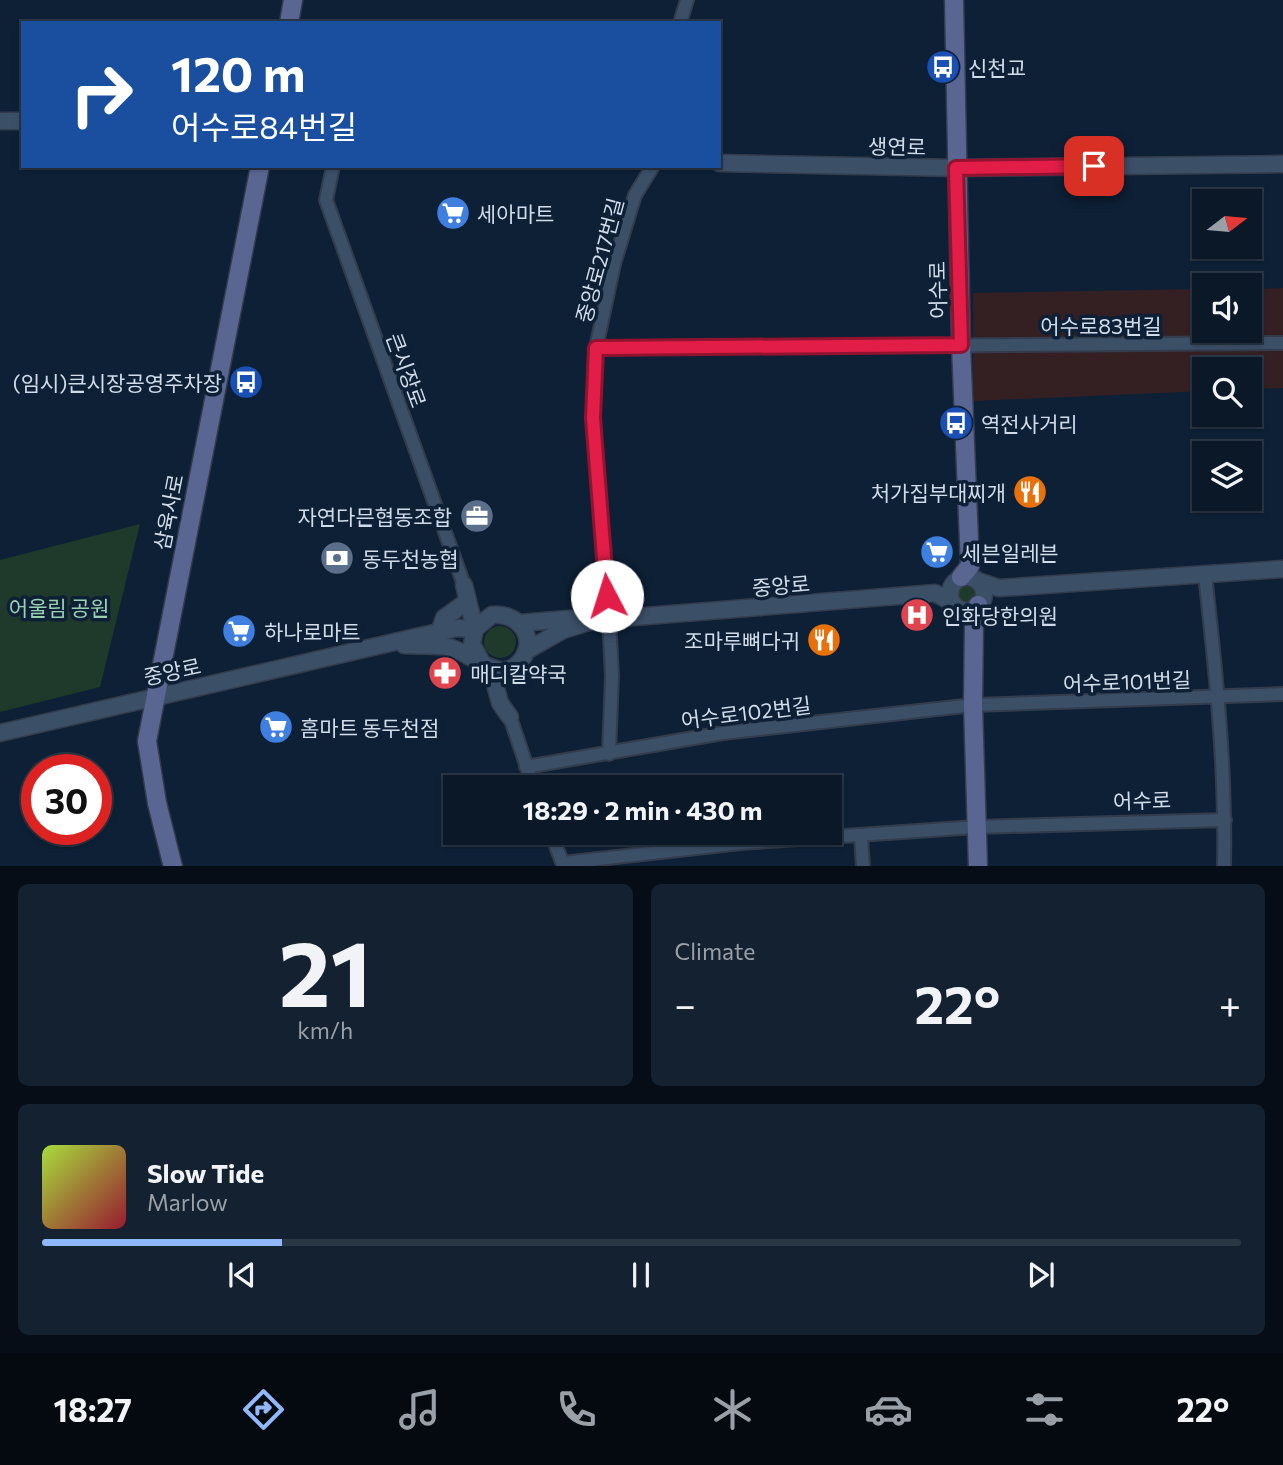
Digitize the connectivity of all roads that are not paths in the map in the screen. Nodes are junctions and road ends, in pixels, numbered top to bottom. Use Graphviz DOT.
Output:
graph roads {
  1 [pos="293,0"];
  2 [pos="687,0"];
  3 [pos="954,0"];
  4 [pos="289,21"];
  5 [pos="681,21"];
  6 [pos="0,121"];
  7 [pos="21,121"];
  8 [pos="721,163"];
  9 [pos="1283,164"];
  10 [pos="260,168"];
  11 [pos="333,168"];
  12 [pos="652,168"];
  13 [pos="956,168"];
  14 [pos="1283,343"];
  15 [pos="961,345"];
  16 [pos="596,348"];
  17 [pos="1283,569"];
  18 [pos="1205,575"];
  19 [pos="966,577"];
  20 [pos="464,585"];
  21 [pos="999,588"];
  22 [pos="936,593"];
  23 [pos="466,602"];
  24 [pos="967,610"];
  25 [pos="492,615"];
  26 [pos="602,620"];
  27 [pos="519,622"];
  28 [pos="475,629"];
  29 [pos="439,633"];
  30 [pos="395,644"];
  31 [pos="526,651"];
  32 [pos="487,667"];
  33 [pos="508,669"];
  34 [pos="1283,694"];
  35 [pos="155,696"];
  36 [pos="1219,698"];
  37 [pos="973,705"];
  38 [pos="510,717"];
  39 [pos="0,733"];
  40 [pos="609,754"];
  41 [pos="526,767"];
  42 [pos="529,775"];
  43 [pos="1225,820"];
  44 [pos="976,827"];
  45 [pos="861,836"];
  46 [pos="556,845"];
  47 [pos="564,865"];
  48 [pos="173,866"];
  49 [pos="863,866"];
  50 [pos="978,866"];
  51 [pos="1224,866"];
  1 -- 4 [label="main road"];
  2 -- 5 [label="street"];
  3 -- 13 [label="main road, 어수로"];
  6 -- 7 [label="street"];
  8 -- 13 [label="street, 생연로"];
  9 -- 13 [label="street, 생연로"];
  10 -- 35 [label="main road, 삼육사로"];
  11 -- 20 [label="street, 큰시장로"];
  12 -- 16 [label="street, 중앙로217번길"];
  13 -- 15 [label="main road, 어수로"];
  14 -- 15 [label="street, 어수로83번길"];
  15 -- 16 [label="street, 어수로83번길"];
  15 -- 19 [label="main road, 어수로"];
  16 -- 26 [label="street, 중앙로217번길"];
  17 -- 18 [label="street"];
  18 -- 21 [label="street"];
  18 -- 36 [label="street"];
  19 -- 21 [label="street"];
  19 -- 22 [label="street"];
  19 -- 24 [label="street"];
  19 -- 24 [label="street"];
  20 -- 23 [label="street"];
  20 -- 25 [label="street"];
  21 -- 24 [label="street"];
  22 -- 24 [label="street"];
  22 -- 26 [label="street, 중앙로"];
  23 -- 28 [label="street"];
  23 -- 29 [label="street"];
  24 -- 37 [label="main road"];
  25 -- 27 [label="street"];
  25 -- 28 [label="street"];
  26 -- 27 [label="street"];
  26 -- 31 [label="street"];
  26 -- 40 [label="street"];
  27 -- 31 [label="street"];
  28 -- 29 [label="street"];
  28 -- 32 [label="street"];
  29 -- 30 [label="street"];
  30 -- 32 [label="street"];
  30 -- 35 [label="street, 중앙로"];
  31 -- 33 [label="street"];
  32 -- 33 [label="street"];
  32 -- 38 [label="street"];
  33 -- 38 [label="street"];
  34 -- 36 [label="street, 어수로101번길"];
  35 -- 39 [label="street, 중앙로"];
  35 -- 48 [label="main road, 삼육사로"];
  36 -- 37 [label="street, 어수로101번길"];
  36 -- 43 [label="street"];
  37 -- 40 [label="street, 어수로102번길"];
  37 -- 44 [label="main road"];
  38 -- 41 [label="street"];
  40 -- 41 [label="street, 어수로102번길"];
  41 -- 42 [label="street"];
  43 -- 44 [label="street, 어수로"];
  43 -- 51 [label="street"];
  44 -- 45 [label="street, 어수로"];
  44 -- 50 [label="main road"];
  45 -- 47 [label="street, 어수로"];
  45 -- 49 [label="street"];
  46 -- 47 [label="street"];
}
